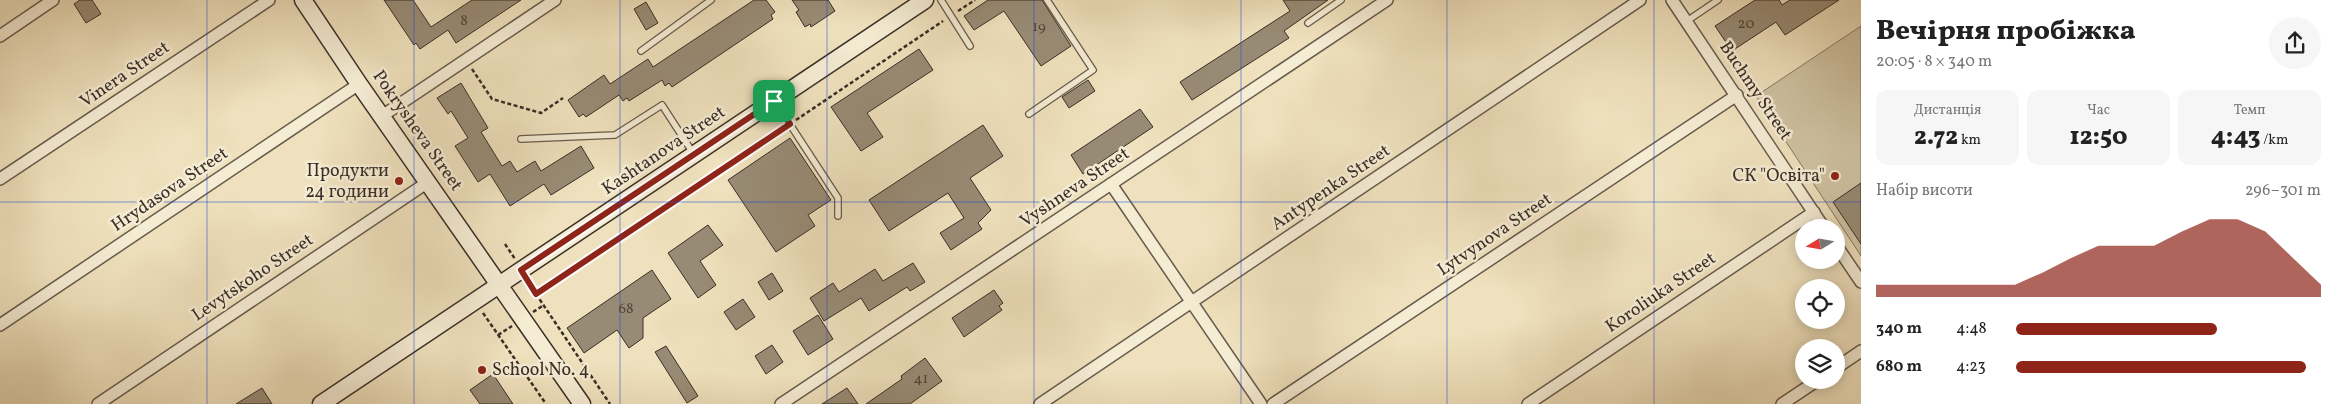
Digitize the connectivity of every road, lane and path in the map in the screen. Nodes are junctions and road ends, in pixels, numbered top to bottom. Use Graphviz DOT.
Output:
graph roads {
  1 [pos="53,0"];
  2 [pos="269,0"];
  3 [pos="304,0"];
  4 [pos="555,0"];
  5 [pos="711,0"];
  6 [pos="925,0"];
  7 [pos="941,0"];
  8 [pos="975,0"];
  9 [pos="1047,0"];
  10 [pos="1341,0"];
  11 [pos="1387,0"];
  12 [pos="1640,0"];
  13 [pos="1672,0"];
  14 [pos="1718,0"];
  15 [pos="951,16"];
  16 [pos="1687,21"];
  17 [pos="1308,23"];
  18 [pos="0,36"];
  19 [pos="970,46"];
  20 [pos="641,51"];
  21 [pos="466,59"];
  22 [pos="360,84"];
  23 [pos="1737,95"];
  24 [pos="564,98"];
  25 [pos="774,101"];
  26 [pos="1029,114"];
  27 [pos="382,116"];
  28 [pos="790,124"];
  29 [pos="521,139"];
  30 [pos="694,155"];
  31 [pos="0,179"];
  32 [pos="428,182"];
  33 [pos="1111,184"];
  34 [pos="1814,212"];
  35 [pos="838,216"];
  36 [pos="1818,219"];
  37 [pos="505,244"];
  38 [pos="1845,257"];
  39 [pos="521,270"];
  40 [pos="1859,276"];
  41 [pos="500,284"];
  42 [pos="536,294"];
  43 [pos="475,301"];
  44 [pos="1193,302"];
  45 [pos="0,325"];
  46 [pos="1861,351"];
  47 [pos="1845,362"];
  48 [pos="1804,389"];
  49 [pos="98,404"];
  50 [pos="322,404"];
  51 [pos="546,404"];
  52 [pos="582,404"];
  53 [pos="610,404"];
  54 [pos="781,404"];
  55 [pos="1040,404"];
  56 [pos="1261,404"];
  57 [pos="1273,404"];
  58 [pos="1528,404"];
  59 [pos="1782,404"];
  1 -- 18 [label="street"];
  2 -- 31 [label="street, Vinera Street"];
  3 -- 22 [label="street, Pokrysheva Street"];
  4 -- 21 [label="street"];
  5 -- 20 [label="lane"];
  6 -- 25 [label="street, Kashtanova Street"];
  7 -- 15 [label="lane"];
  8 -- 15 [label="path"];
  9 -- 26 [label="lane"];
  10 -- 17 [label="lane"];
  11 -- 33 [label="street, Vyshneva Street"];
  12 -- 44 [label="street, Antypenka Street"];
  13 -- 16 [label="street, Buchmy Street"];
  14 -- 16 [label="lane"];
  15 -- 19 [label="lane"];
  15 -- 28 [label="path"];
  16 -- 23 [label="street, Buchmy Street"];
  21 -- 24 [label="path"];
  21 -- 27 [label="street"];
  22 -- 27 [label="street, Pokrysheva Street"];
  22 -- 45 [label="street, Hrydasova Street"];
  23 -- 34 [label="street, Buchmy Street"];
  23 -- 57 [label="street, Lytvynova Street"];
  25 -- 28 [label="lane"];
  25 -- 30 [label="street, Kashtanova Street"];
  27 -- 32 [label="street, Pokrysheva Street"];
  28 -- 35 [label="lane"];
  28 -- 42 [label="path"];
  29 -- 30 [label="lane"];
  30 -- 39 [label="street, Kashtanova Street"];
  32 -- 41 [label="street, Pokrysheva Street"];
  32 -- 49 [label="street, Levytskoho Street"];
  33 -- 44 [label="street"];
  33 -- 54 [label="street, Vyshneva Street"];
  34 -- 36 [label="street, Buchmy Street"];
  34 -- 58 [label="street, Koroliuka Street"];
  37 -- 39 [label="path"];
  38 -- 40 [label="street"];
  39 -- 41 [label="street, Kashtanova Street"];
  39 -- 42 [label="path"];
  41 -- 43 [label="street, Kashtanova Street"];
  41 -- 52 [label="street, Pokrysheva Street"];
  42 -- 53 [label="path"];
  43 -- 50 [label="street, Kashtanova Street"];
  43 -- 51 [label="path"];
  44 -- 55 [label="street, Antypenka Street"];
  44 -- 56 [label="street"];
  46 -- 47 [label="street"];
  48 -- 59 [label="street"];
}
